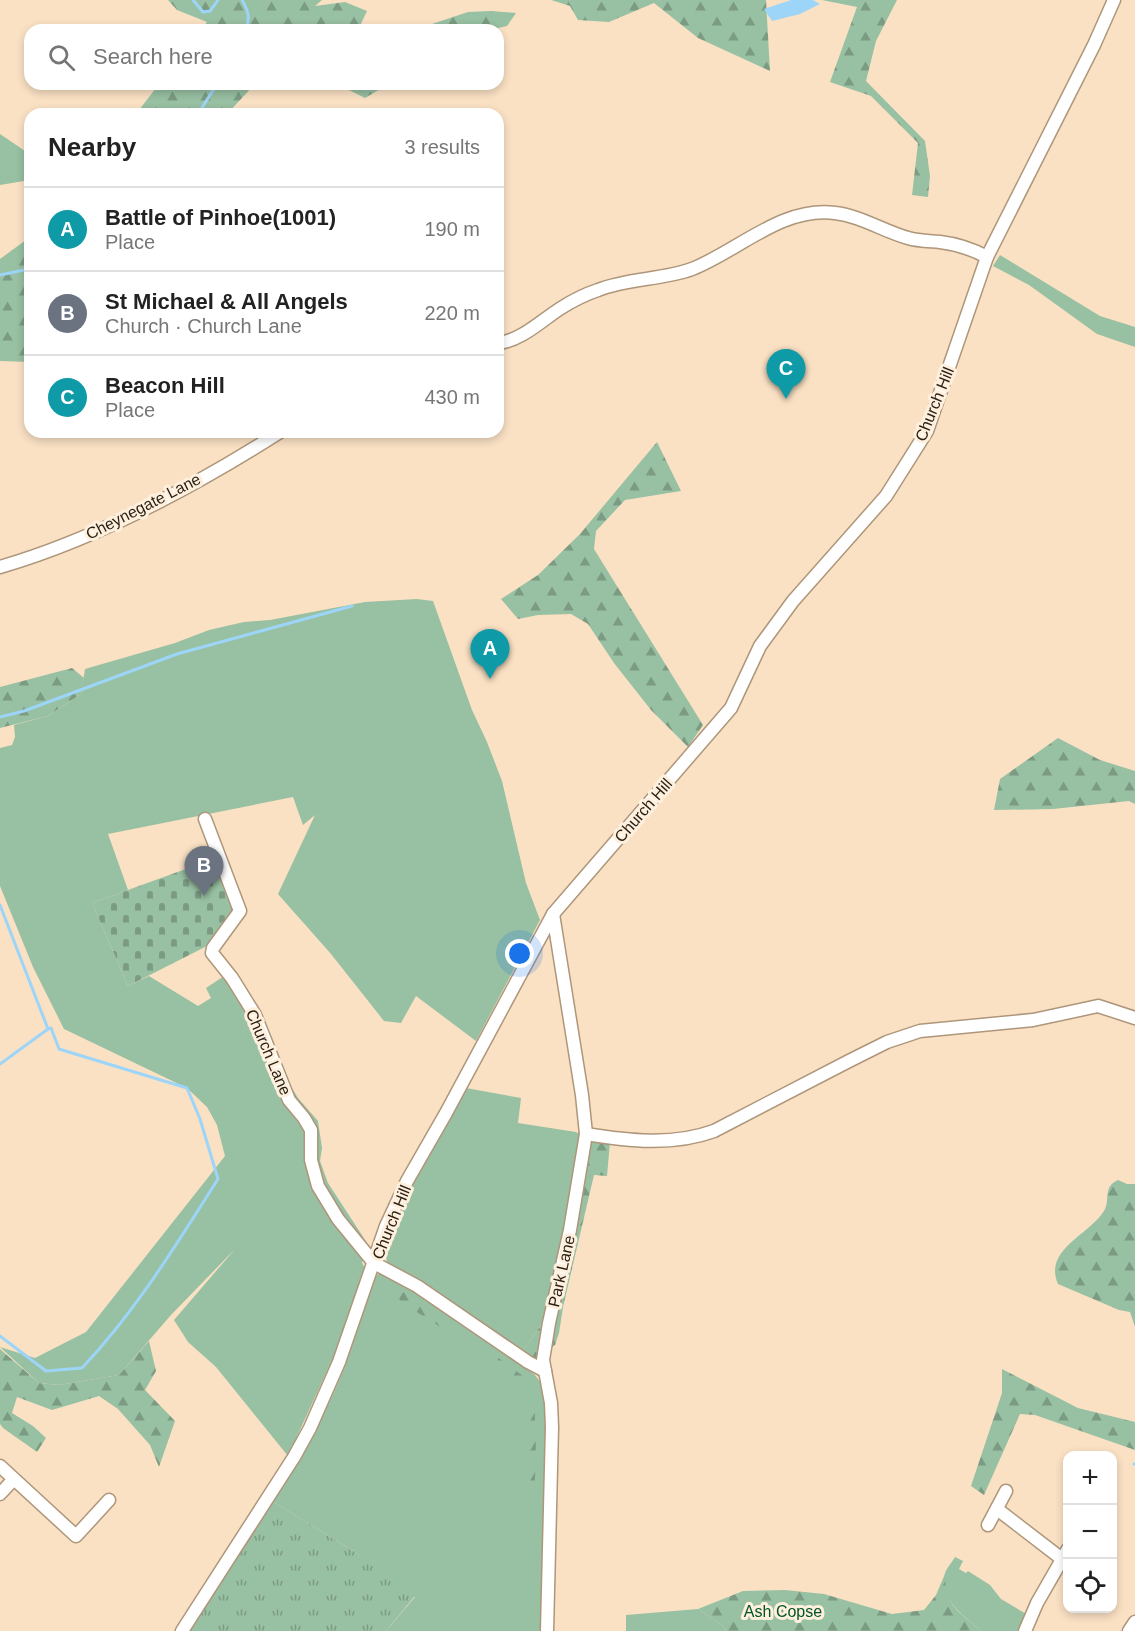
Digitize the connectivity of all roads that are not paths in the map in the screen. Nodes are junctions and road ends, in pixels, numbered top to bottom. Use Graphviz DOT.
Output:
graph roads {
  1 [pos="1114,0"];
  2 [pos="987,257"];
  3 [pos="504,341"];
  4 [pos="271,438"];
  5 [pos="0,567"];
  6 [pos="205,819"];
  7 [pos="553,914"];
  8 [pos="1135,1018"];
  9 [pos="586,1134"];
  10 [pos="374,1263"];
  11 [pos="544,1371"];
  12 [pos="0,1466"];
  13 [pos="13,1480"];
  14 [pos="1006,1491"];
  15 [pos="0,1494"];
  16 [pos="110,1500"];
  17 [pos="998,1509"];
  18 [pos="988,1525"];
  19 [pos="1063,1553"];
  20 [pos="1063,1558"];
  21 [pos="1135,1622"];
  22 [pos="182,1631"];
  23 [pos="547,1631"];
  24 [pos="1025,1631"];
  25 [pos="1129,1631"];
  1 -- 2 [label="street, Church Hill"];
  2 -- 3 [label="street"];
  2 -- 7 [label="street, Church Hill"];
  4 -- 5 [label="street, Cheynegate Lane"];
  6 -- 10 [label="street, Church Lane"];
  7 -- 9 [label="street, Park Lane"];
  7 -- 10 [label="street, Church Hill"];
  8 -- 9 [label="street"];
  9 -- 11 [label="street, Park Lane"];
  10 -- 11 [label="street, Church Lane"];
  10 -- 22 [label="street, Church Hill"];
  11 -- 23 [label="street, Park Lane"];
  12 -- 13 [label="street"];
  13 -- 15 [label="street"];
  13 -- 16 [label="street"];
  14 -- 17 [label="street"];
  17 -- 18 [label="street"];
  17 -- 19 [label="street"];
  20 -- 24 [label="street"];
  21 -- 25 [label="street"];
}
